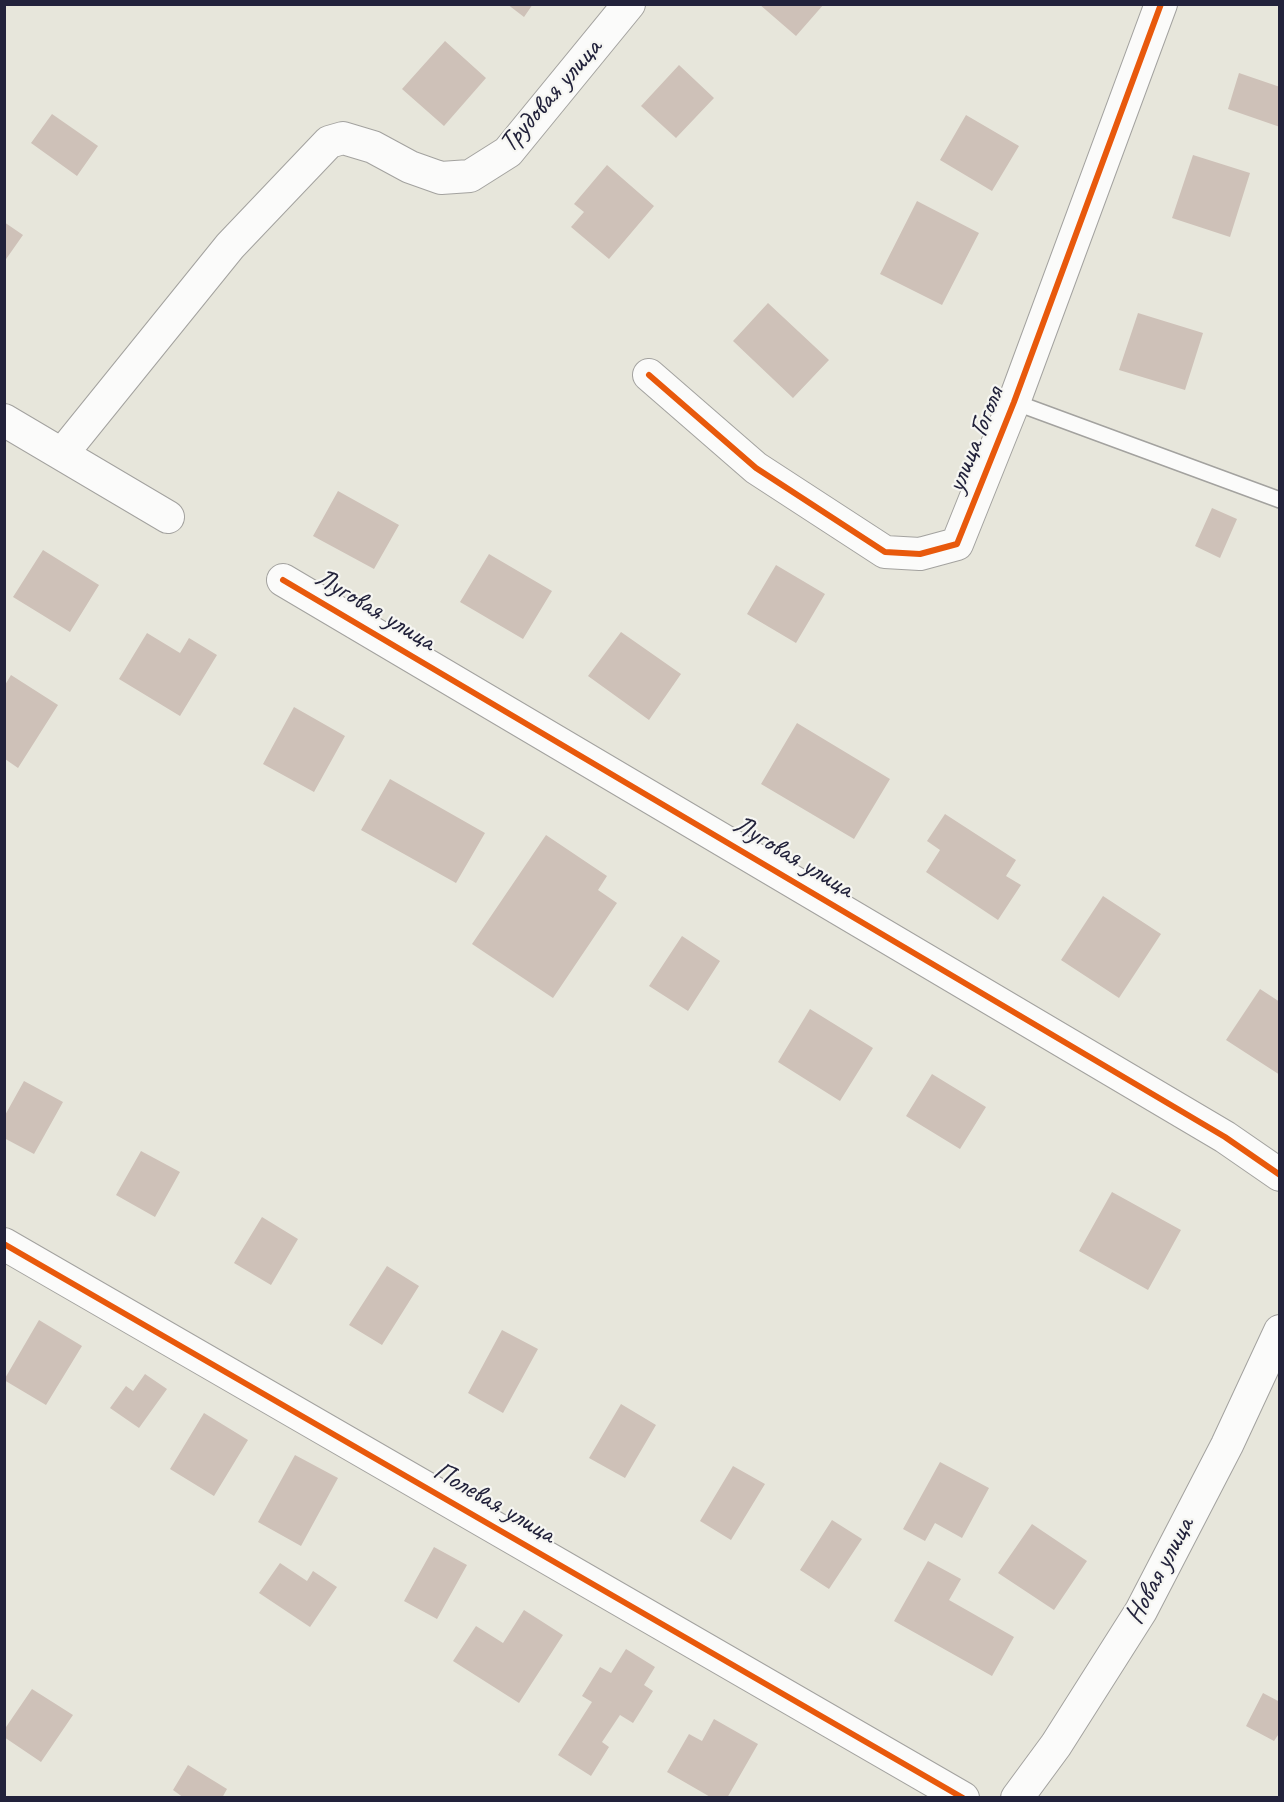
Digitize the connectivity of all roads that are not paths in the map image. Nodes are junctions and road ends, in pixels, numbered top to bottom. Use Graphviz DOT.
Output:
graph roads {
  1 [pos="629,4"];
  2 [pos="1161,4"];
  3 [pos="649,375"];
  4 [pos="1014,402"];
  5 [pos="4,420"];
  6 [pos="62,454"];
  7 [pos="1280,500"];
  8 [pos="168,517"];
  9 [pos="283,580"];
  10 [pos="1280,1175"];
  11 [pos="4,1244"];
  12 [pos="1280,1331"];
  13 [pos="963,1797"];
  14 [pos="1017,1797"];
  1 -- 6 [label="street, Трудовая улица"];
  2 -- 4 [label="street, улица Гоголя"];
  3 -- 4 [label="street, улица Гоголя"];
  4 -- 7 [label="lane"];
  5 -- 6 [label="street"];
  6 -- 8 [label="street"];
  9 -- 10 [label="street, Луговая улица"];
  11 -- 13 [label="street, Полевая улица"];
  12 -- 14 [label="street, Новая улица"];
}
